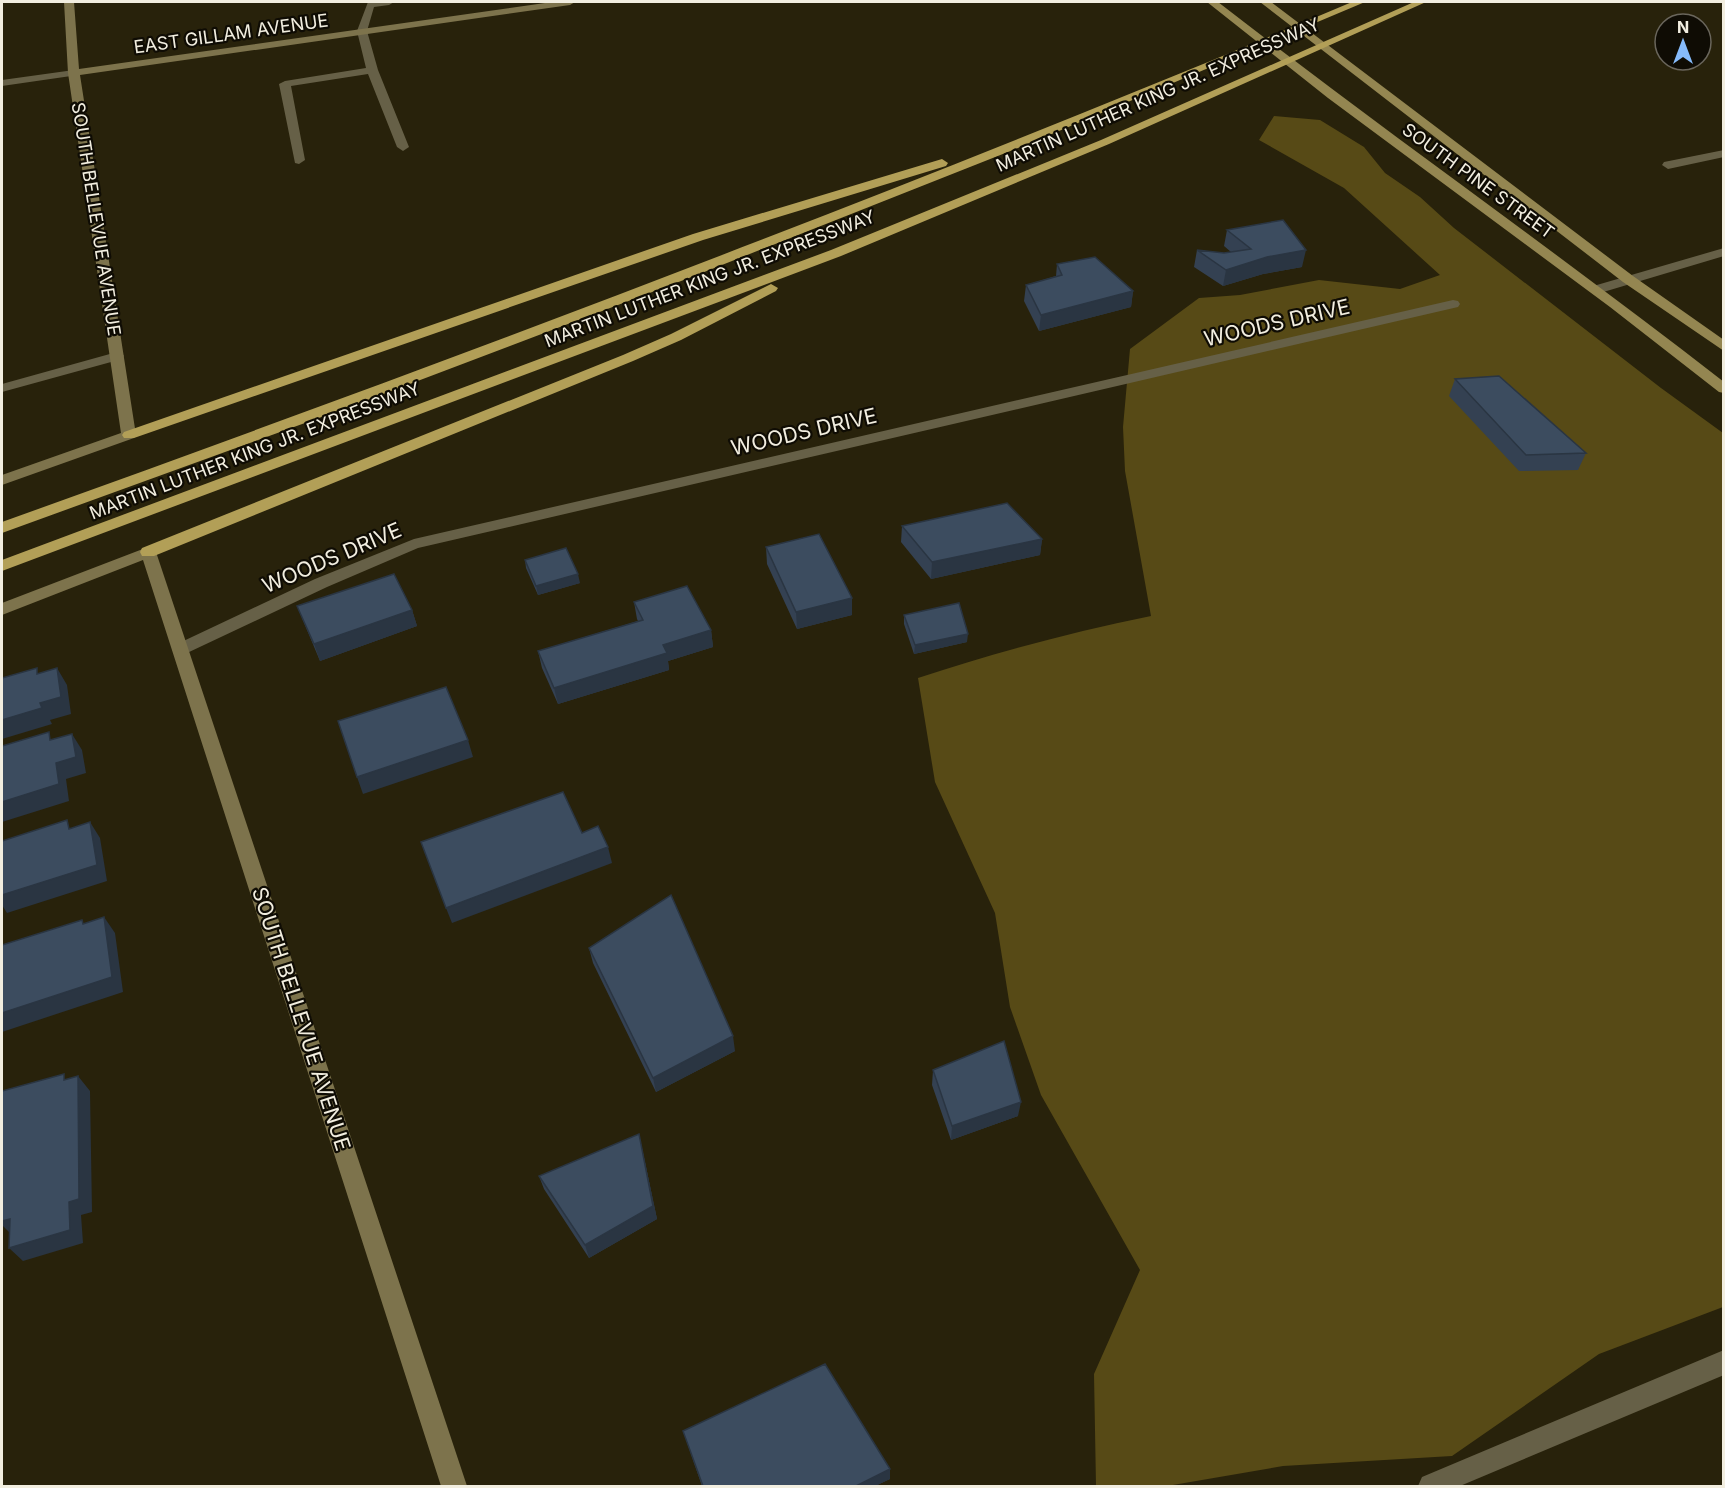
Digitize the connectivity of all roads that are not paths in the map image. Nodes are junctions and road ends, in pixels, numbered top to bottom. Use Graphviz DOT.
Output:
graph roads {
  1 [pos="69,2"];
  2 [pos="389,2"];
  3 [pos="570,2"];
  4 [pos="1212,2"];
  5 [pos="1265,2"];
  6 [pos="1360,2"];
  7 [pos="1421,2"];
  8 [pos="362,31"];
  9 [pos="372,70"];
  10 [pos="74,73"];
  11 [pos="2,84"];
  12 [pos="1048,132"];
  13 [pos="403,147"];
  14 [pos="1724,153"];
  15 [pos="299,159"];
  16 [pos="1668,165"];
  17 [pos="1724,252"];
  18 [pos="836,253"];
  19 [pos="1628,279"];
  20 [pos="1596,290"];
  21 [pos="1453,304"];
  22 [pos="1724,347"];
  23 [pos="117,356"];
  24 [pos="2,388"];
  25 [pos="1724,389"];
  26 [pos="129,435"];
  27 [pos="2,480"];
  28 [pos="2,528"];
  29 [pos="148,552"];
  30 [pos="2,566"];
  31 [pos="2,609"];
  32 [pos="181,649"];
  33 [pos="1724,1362"];
  34 [pos="454,1486"];
  35 [pos="1431,1486"];
  1 -- 10 [label="street, SOUTH BELLEVUE AVENUE"];
  2 -- 8 [label="street"];
  3 -- 8 [label="street, EAST GILLAM AVENUE"];
  4 -- 20 [label="main road, SOUTH PINE STREET"];
  5 -- 19 [label="main road, SOUTH PINE STREET"];
  6 -- 12 [label="highway, MARTIN LUTHER KING JR. EXPRESSWAY"];
  7 -- 18 [label="highway, MARTIN LUTHER KING JR. EXPRESSWAY"];
  8 -- 9 [label="street"];
  8 -- 10 [label="street, EAST GILLAM AVENUE"];
  9 -- 13 [label="street"];
  9 -- 15 [label="street"];
  10 -- 11 [label="street"];
  10 -- 23 [label="street, SOUTH BELLEVUE AVENUE"];
  12 -- 26 [label="highway"];
  12 -- 28 [label="highway, MARTIN LUTHER KING JR. EXPRESSWAY"];
  14 -- 16 [label="street"];
  17 -- 19 [label="street"];
  18 -- 29 [label="highway"];
  18 -- 30 [label="highway, MARTIN LUTHER KING JR. EXPRESSWAY"];
  19 -- 20 [label="street"];
  19 -- 22 [label="main road, SOUTH PINE STREET"];
  20 -- 25 [label="main road, SOUTH PINE STREET"];
  21 -- 32 [label="street, WOODS DRIVE"];
  23 -- 24 [label="street"];
  23 -- 26 [label="street, SOUTH BELLEVUE AVENUE"];
  26 -- 27 [label="street"];
  29 -- 31 [label="street"];
  29 -- 32 [label="street, SOUTH BELLEVUE AVENUE"];
  32 -- 34 [label="street, SOUTH BELLEVUE AVENUE"];
  33 -- 35 [label="street"];
}
